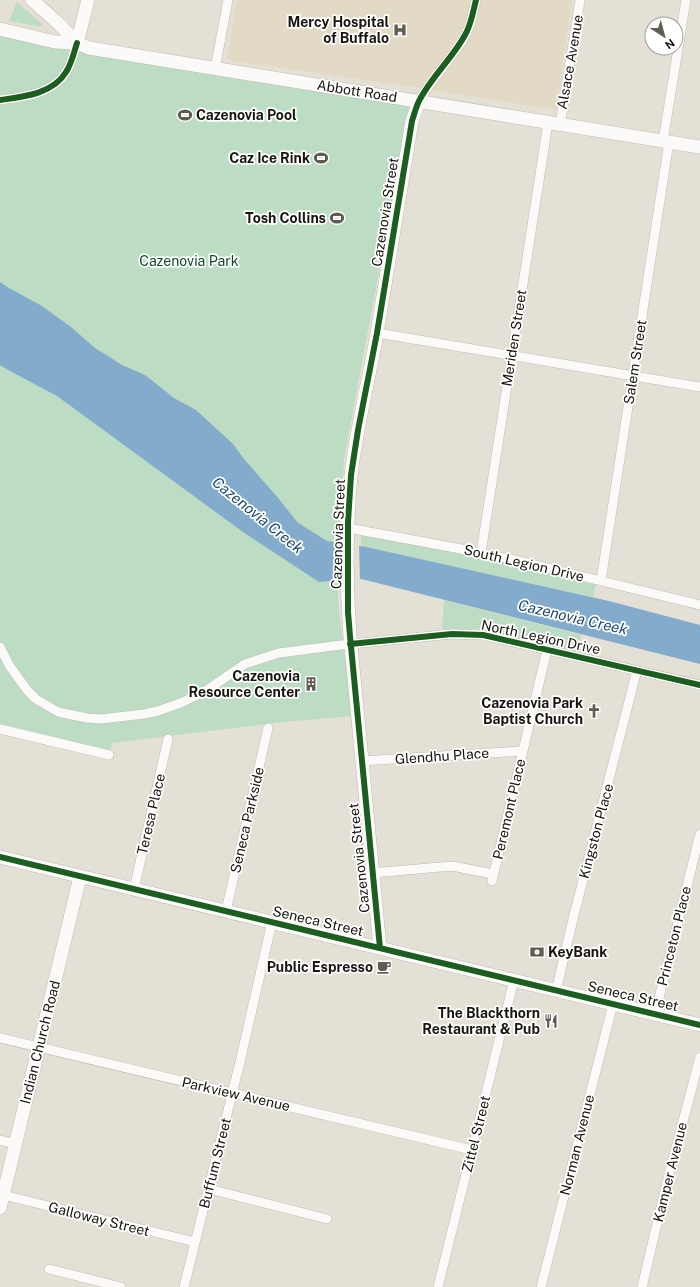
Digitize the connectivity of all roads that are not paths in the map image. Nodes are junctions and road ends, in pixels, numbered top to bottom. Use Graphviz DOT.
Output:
graph roads {
  1 [pos="32,0"];
  2 [pos="88,0"];
  3 [pos="228,0"];
  4 [pos="476,0"];
  5 [pos="580,0"];
  6 [pos="686,0"];
  7 [pos="0,29"];
  8 [pos="77,43"];
  9 [pos="215,69"];
  10 [pos="0,100"];
  11 [pos="419,101"];
  12 [pos="554,124"];
  13 [pos="666,142"];
  14 [pos="700,147"];
  15 [pos="377,333"];
  16 [pos="512,355"];
  17 [pos="633,376"];
  18 [pos="700,387"];
  19 [pos="348,534"];
  20 [pos="481,553"];
  21 [pos="601,581"];
  22 [pos="700,605"];
  23 [pos="350,644"];
  24 [pos="0,648"];
  25 [pos="547,650"];
  26 [pos="637,670"];
  27 [pos="700,685"];
  28 [pos="268,728"];
  29 [pos="0,729"];
  30 [pos="168,739"];
  31 [pos="522,751"];
  32 [pos="110,755"];
  33 [pos="361,761"];
  34 [pos="700,834"];
  35 [pos="0,857"];
  36 [pos="372,873"];
  37 [pos="80,877"];
  38 [pos="134,889"];
  39 [pos="226,911"];
  40 [pos="272,922"];
  41 [pos="380,948"];
  42 [pos="514,980"];
  43 [pos="556,991"];
  44 [pos="613,1004"];
  45 [pos="655,1014"];
  46 [pos="700,1024"];
  47 [pos="0,1038"];
  48 [pos="38,1047"];
  49 [pos="700,1057"];
  50 [pos="233,1093"];
  51 [pos="0,1140"];
  52 [pos="15,1144"];
  53 [pos="472,1150"];
  54 [pos="209,1189"];
  55 [pos="1,1201"];
  56 [pos="327,1219"];
  57 [pos="195,1242"];
  58 [pos="49,1269"];
  59 [pos="121,1287"];
  60 [pos="184,1287"];
  61 [pos="438,1287"];
  62 [pos="541,1287"];
  63 [pos="642,1287"];
  1 -- 8 [label="street, Abbott Road"];
  2 -- 8 [label="street"];
  3 -- 9 [label="street"];
  4 -- 11 [label="street"];
  5 -- 12 [label="street, Alsace Avenue"];
  6 -- 13 [label="street, Salem Street"];
  7 -- 8 [label="street"];
  8 -- 9 [label="street, Abbott Road"];
  8 -- 10 [label="street"];
  9 -- 11 [label="street, Abbott Road"];
  11 -- 12 [label="street, Abbott Road"];
  11 -- 15 [label="street, Cazenovia Street"];
  12 -- 13 [label="street, Abbott Road"];
  12 -- 16 [label="street, Meriden Street"];
  13 -- 14 [label="street, Abbott Road"];
  13 -- 17 [label="street, Salem Street"];
  15 -- 16 [label="street"];
  15 -- 19 [label="street, Cazenovia Street"];
  16 -- 17 [label="street"];
  16 -- 20 [label="street, Meriden Street"];
  17 -- 18 [label="street"];
  17 -- 21 [label="street, Salem Street"];
  19 -- 20 [label="street, South Legion Drive"];
  19 -- 23 [label="street, Cazenovia Street"];
  20 -- 21 [label="street, South Legion Drive"];
  21 -- 22 [label="street, South Legion Drive"];
  23 -- 24 [label="street, North Legion Drive"];
  23 -- 25 [label="street, North Legion Drive"];
  23 -- 33 [label="street, Cazenovia Street"];
  25 -- 26 [label="street, North Legion Drive"];
  25 -- 31 [label="street, Peremont Place"];
  26 -- 27 [label="street, North Legion Drive"];
  26 -- 43 [label="street, Kingston Place"];
  28 -- 39 [label="street, Seneca Parkside"];
  29 -- 32 [label="street"];
  30 -- 38 [label="street, Teresa Place"];
  31 -- 33 [label="street, Glendhu Place"];
  31 -- 36 [label="street, Peremont Place"];
  33 -- 36 [label="street, Cazenovia Street"];
  34 -- 45 [label="street, Princeton Place"];
  35 -- 37 [label="street, Seneca Street"];
  36 -- 41 [label="street, Cazenovia Street"];
  37 -- 38 [label="street, Seneca Street"];
  37 -- 48 [label="street, Indian Church Road"];
  38 -- 39 [label="street, Seneca Street"];
  39 -- 40 [label="street, Seneca Street"];
  40 -- 41 [label="street, Seneca Street"];
  40 -- 50 [label="street, Buffum Street"];
  41 -- 42 [label="street, Seneca Street"];
  42 -- 43 [label="street, Seneca Street"];
  42 -- 53 [label="street, Zittel Street"];
  43 -- 44 [label="street, Seneca Street"];
  44 -- 45 [label="street, Seneca Street"];
  44 -- 62 [label="street, Norman Avenue"];
  45 -- 46 [label="street, Seneca Street"];
  47 -- 48 [label="street, Parkview Avenue"];
  48 -- 50 [label="street, Parkview Avenue"];
  48 -- 52 [label="street, Indian Church Road"];
  49 -- 63 [label="street, Kamper Avenue"];
  50 -- 53 [label="street, Parkview Avenue"];
  50 -- 54 [label="street, Buffum Street"];
  51 -- 52 [label="street"];
  52 -- 55 [label="street, Indian Church Road"];
  53 -- 61 [label="street, Zittel Street"];
  54 -- 56 [label="street"];
  54 -- 57 [label="street, Buffum Street"];
  55 -- 57 [label="street, Galloway Street"];
  57 -- 60 [label="street, Buffum Street"];
  58 -- 59 [label="street"];
}
